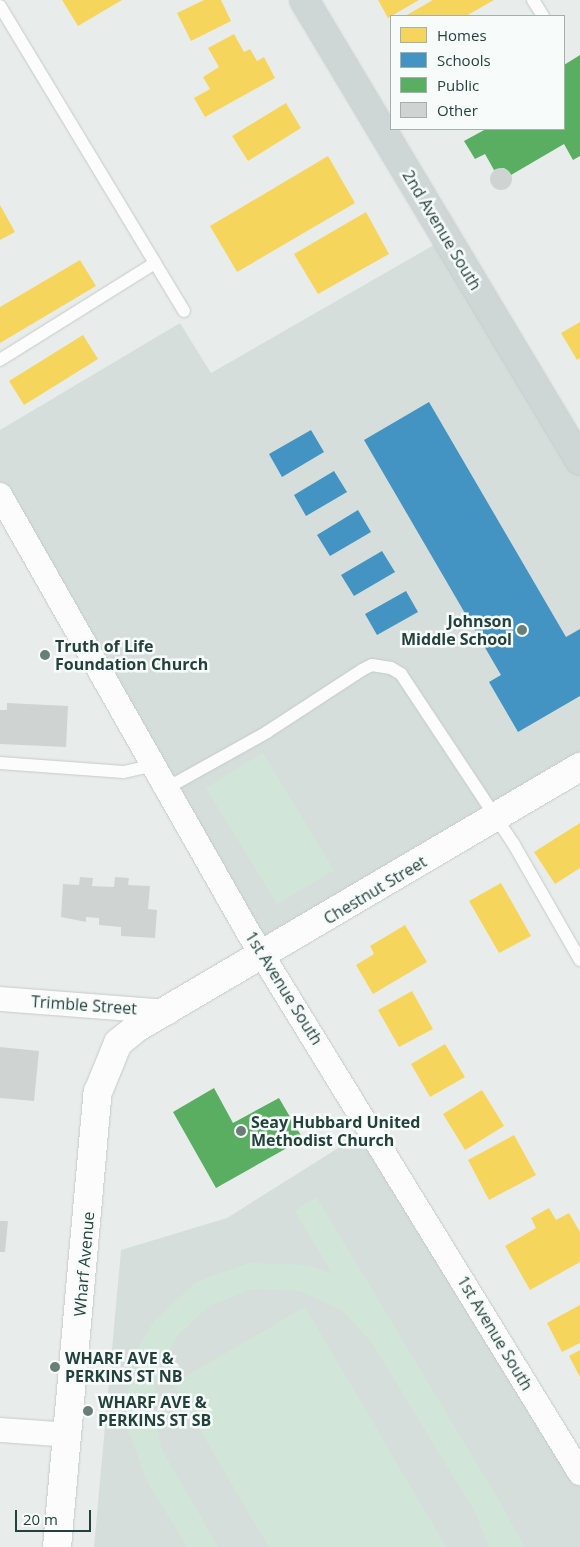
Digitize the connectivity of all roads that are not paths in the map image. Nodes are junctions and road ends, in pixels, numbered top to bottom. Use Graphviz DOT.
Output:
graph roads {
  1 [pos="304,0"];
  2 [pos="533,0"];
  3 [pos="0,6"];
  4 [pos="542,15"];
  5 [pos="154,263"];
  6 [pos="184,311"];
  7 [pos="0,360"];
  8 [pos="580,461"];
  9 [pos="0,495"];
  10 [pos="7,523"];
  11 [pos="0,763"];
  12 [pos="155,765"];
  13 [pos="580,767"];
  14 [pos="166,788"];
  15 [pos="495,818"];
  16 [pos="265,956"];
  17 [pos="580,960"];
  18 [pos="0,999"];
  19 [pos="168,1012"];
  20 [pos="0,1430"];
  21 [pos="69,1435"];
  22 [pos="580,1473"];
  23 [pos="57,1547"];
  1 -- 8 [label="main road, 2nd Avenue South"];
  2 -- 4 [label="lane"];
  3 -- 5 [label="lane"];
  5 -- 6 [label="lane"];
  5 -- 7 [label="lane"];
  9 -- 10 [label="street, 1st Avenue South"];
  10 -- 12 [label="street, 1st Avenue South"];
  11 -- 12 [label="lane"];
  12 -- 14 [label="street, 1st Avenue South"];
  13 -- 15 [label="street, Chestnut Street"];
  14 -- 15 [label="lane"];
  14 -- 16 [label="street, 1st Avenue South"];
  15 -- 16 [label="street, Chestnut Street"];
  15 -- 17 [label="lane"];
  16 -- 19 [label="street, Chestnut Street"];
  16 -- 22 [label="street, 1st Avenue South"];
  18 -- 19 [label="street, Trimble Street"];
  19 -- 21 [label="street, Wharf Avenue"];
  20 -- 21 [label="street"];
  21 -- 23 [label="street, Wharf Avenue"];
}
